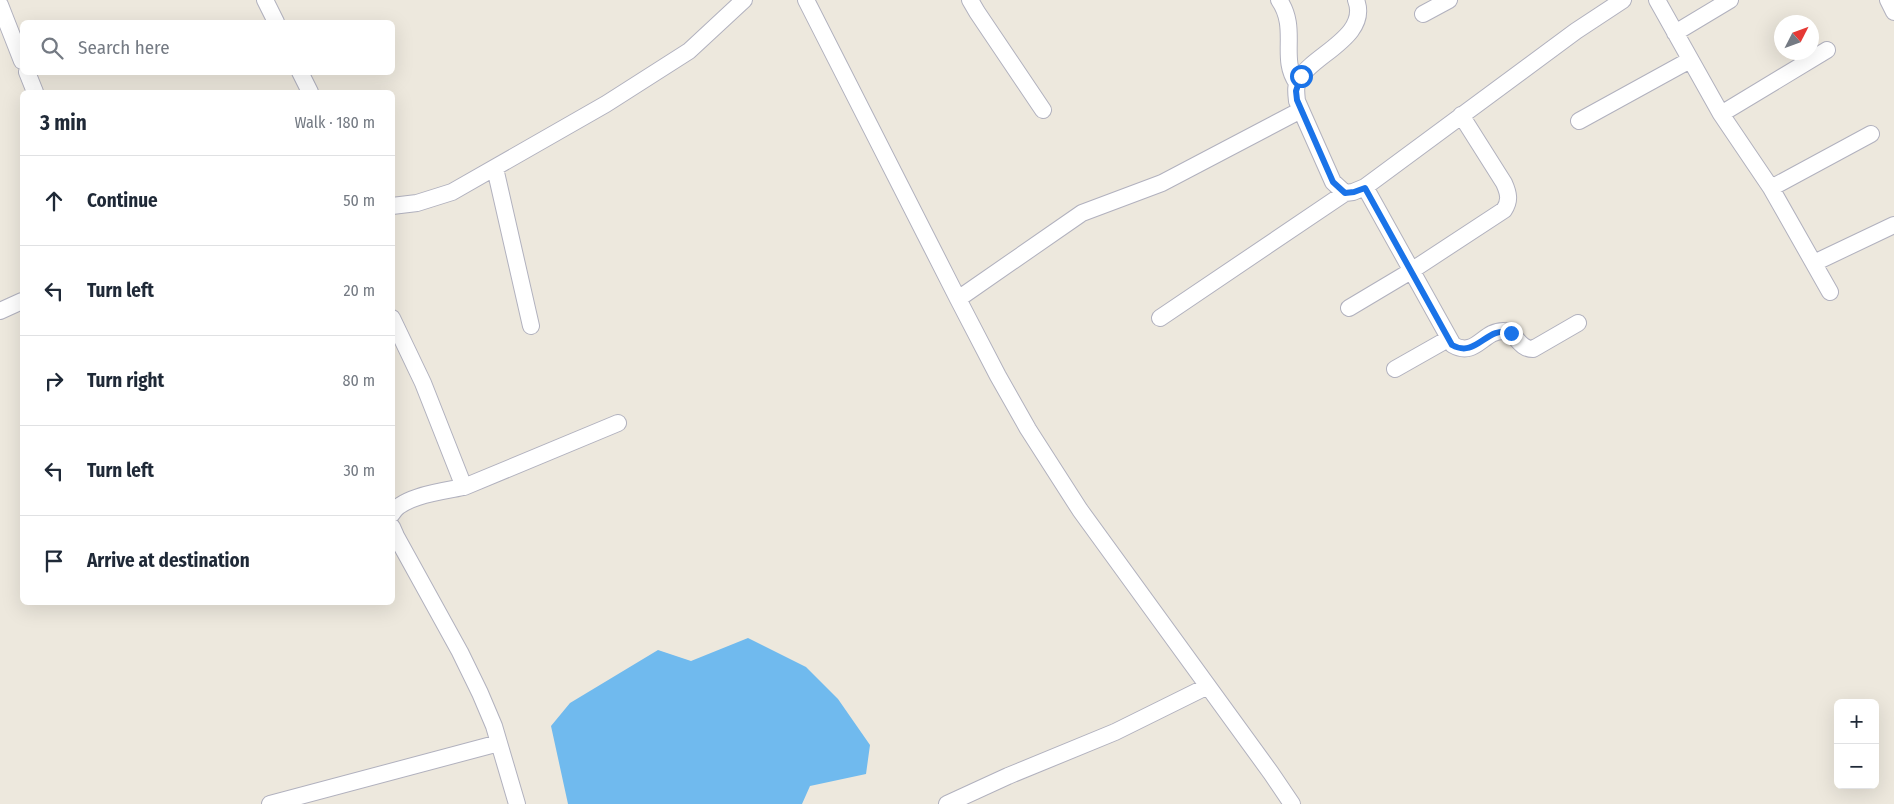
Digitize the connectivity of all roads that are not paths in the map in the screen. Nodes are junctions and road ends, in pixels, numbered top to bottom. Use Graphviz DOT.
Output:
graph roads {
  1 [pos="265,0"];
  2 [pos="744,0"];
  3 [pos="806,0"];
  4 [pos="970,0"];
  5 [pos="1279,0"];
  6 [pos="1356,0"];
  7 [pos="1448,0"];
  8 [pos="1623,0"];
  9 [pos="1657,0"];
  10 [pos="1730,0"];
  11 [pos="1888,0"];
  12 [pos="0,5"];
  13 [pos="1894,12"];
  14 [pos="1423,14"];
  15 [pos="275,20"];
  16 [pos="1675,33"];
  17 [pos="1827,50"];
  18 [pos="20,56"];
  19 [pos="1690,60"];
  20 [pos="28,75"];
  21 [pos="302,75"];
  22 [pos="1297,83"];
  23 [pos="34,90"];
  24 [pos="309,90"];
  25 [pos="1043,110"];
  26 [pos="1301,110"];
  27 [pos="1721,114"];
  28 [pos="1461,115"];
  29 [pos="1579,121"];
  30 [pos="1870,134"];
  31 [pos="495,168"];
  32 [pos="1365,188"];
  33 [pos="1771,188"];
  34 [pos="1345,193"];
  35 [pos="395,206"];
  36 [pos="1894,226"];
  37 [pos="1814,263"];
  38 [pos="1411,272"];
  39 [pos="1830,292"];
  40 [pos="958,299"];
  41 [pos="20,302"];
  42 [pos="1349,308"];
  43 [pos="0,311"];
  44 [pos="1160,318"];
  45 [pos="1578,323"];
  46 [pos="395,324"];
  47 [pos="532,326"];
  48 [pos="1448,339"];
  49 [pos="1395,369"];
  50 [pos="618,423"];
  51 [pos="464,487"];
  52 [pos="395,511"];
  53 [pos="395,534"];
  54 [pos="1208,686"];
  55 [pos="499,743"];
  56 [pos="270,804"];
  57 [pos="517,804"];
  58 [pos="947,804"];
  59 [pos="1292,804"];
  1 -- 15 [label="street"];
  2 -- 31 [label="street"];
  3 -- 40 [label="street"];
  4 -- 25 [label="street"];
  5 -- 22 [label="street"];
  6 -- 22 [label="street"];
  7 -- 14 [label="street"];
  8 -- 28 [label="street"];
  9 -- 16 [label="street"];
  10 -- 16 [label="street"];
  11 -- 13 [label="street"];
  12 -- 18 [label="street"];
  16 -- 19 [label="street"];
  17 -- 27 [label="street"];
  19 -- 27 [label="street"];
  19 -- 29 [label="street"];
  20 -- 23 [label="street"];
  21 -- 24 [label="street"];
  22 -- 26 [label="street"];
  26 -- 34 [label="street"];
  26 -- 40 [label="street"];
  27 -- 33 [label="street"];
  28 -- 32 [label="street"];
  28 -- 38 [label="street"];
  30 -- 33 [label="street"];
  31 -- 35 [label="street"];
  31 -- 47 [label="street"];
  32 -- 34 [label="street"];
  32 -- 38 [label="street"];
  33 -- 37 [label="street"];
  34 -- 44 [label="street"];
  36 -- 37 [label="street"];
  37 -- 39 [label="street"];
  38 -- 42 [label="street"];
  38 -- 48 [label="street"];
  40 -- 54 [label="street"];
  41 -- 43 [label="street"];
  45 -- 48 [label="street"];
  46 -- 51 [label="street"];
  48 -- 49 [label="street"];
  50 -- 51 [label="street"];
  51 -- 52 [label="street"];
  53 -- 55 [label="street"];
  54 -- 58 [label="street"];
  54 -- 59 [label="street"];
  55 -- 56 [label="street"];
  55 -- 57 [label="street"];
}
